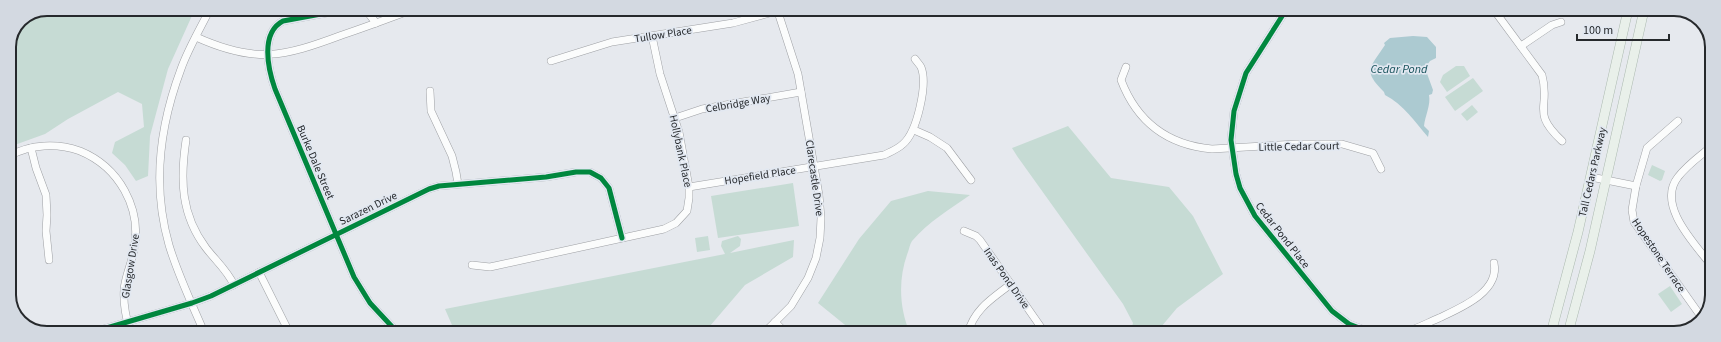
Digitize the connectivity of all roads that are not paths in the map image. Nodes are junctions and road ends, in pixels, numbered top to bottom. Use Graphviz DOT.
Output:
graph roads {
  1 [pos="206,16"];
  2 [pos="311,16"];
  3 [pos="371,16"];
  4 [pos="395,16"];
  5 [pos="757,16"];
  6 [pos="779,16"];
  7 [pos="1282,16"];
  8 [pos="1498,16"];
  9 [pos="1627,16"];
  10 [pos="1643,16"];
  11 [pos="1561,22"];
  12 [pos="376,23"];
  13 [pos="652,36"];
  14 [pos="196,37"];
  15 [pos="1521,46"];
  16 [pos="269,55"];
  17 [pos="915,60"];
  18 [pos="551,61"];
  19 [pos="1126,67"];
  20 [pos="430,91"];
  21 [pos="801,92"];
  22 [pos="675,118"];
  23 [pos="1678,121"];
  24 [pos="914,130"];
  25 [pos="186,140"];
  26 [pos="1562,141"];
  27 [pos="31,148"];
  28 [pos="1232,148"];
  29 [pos="1705,152"];
  30 [pos="16,153"];
  31 [pos="814,166"];
  32 [pos="1381,169"];
  33 [pos="1591,177"];
  34 [pos="971,180"];
  35 [pos="1606,180"];
  36 [pos="458,184"];
  37 [pos="689,186"];
  38 [pos="1636,186"];
  39 [pos="964,231"];
  40 [pos="336,235"];
  41 [pos="622,238"];
  42 [pos="1705,256"];
  43 [pos="49,260"];
  44 [pos="1494,263"];
  45 [pos="472,265"];
  46 [pos="259,272"];
  47 [pos="1011,284"];
  48 [pos="234,285"];
  49 [pos="192,303"];
  50 [pos="1699,313"];
  51 [pos="127,322"];
  52 [pos="774,322"];
  53 [pos="114,326"];
  54 [pos="128,326"];
  55 [pos="202,326"];
  56 [pos="286,326"];
  57 [pos="390,326"];
  58 [pos="770,326"];
  59 [pos="778,326"];
  60 [pos="970,326"];
  61 [pos="1040,326"];
  62 [pos="1354,326"];
  63 [pos="1419,326"];
  64 [pos="1552,326"];
  65 [pos="1570,326"];
  1 -- 14 [label="street"];
  2 -- 16 [label="street, Burke Dale Street"];
  3 -- 12 [label="street"];
  4 -- 12 [label="street"];
  5 -- 13 [label="street, Tullow Place"];
  6 -- 21 [label="street, Clarecastle Drive"];
  7 -- 28 [label="street, Cedar Pond Place"];
  8 -- 15 [label="street"];
  9 -- 33 [label="main road, Tall Cedars Parkway"];
  10 -- 35 [label="main road, Tall Cedars Parkway"];
  11 -- 15 [label="street"];
  12 -- 16 [label="street"];
  13 -- 18 [label="street, Tullow Place"];
  13 -- 22 [label="street, Hollybank Place"];
  14 -- 16 [label="street"];
  14 -- 49 [label="street"];
  15 -- 26 [label="street"];
  16 -- 40 [label="street, Burke Dale Street"];
  17 -- 24 [label="street, Hopefield Place"];
  19 -- 28 [label="street, Little Cedar Court"];
  20 -- 36 [label="street"];
  21 -- 22 [label="street, Celbridge Way"];
  21 -- 31 [label="street, Clarecastle Drive"];
  22 -- 37 [label="street, Hollybank Place"];
  23 -- 38 [label="street, Hopestone Terrace"];
  24 -- 31 [label="street, Hopefield Place"];
  24 -- 34 [label="street"];
  25 -- 48 [label="street"];
  27 -- 30 [label="street, Glasgow Drive"];
  27 -- 43 [label="street"];
  27 -- 51 [label="street, Glasgow Drive"];
  28 -- 32 [label="street, Little Cedar Court"];
  28 -- 62 [label="street, Cedar Pond Place"];
  29 -- 42 [label="street"];
  31 -- 37 [label="street, Hopefield Place"];
  31 -- 52 [label="street, Clarecastle Drive"];
  33 -- 35 [label="street"];
  33 -- 64 [label="main road, Tall Cedars Parkway"];
  35 -- 38 [label="street"];
  35 -- 65 [label="main road, Tall Cedars Parkway"];
  36 -- 40 [label="street, Sarazen Drive"];
  36 -- 41 [label="street, Sarazen Drive"];
  37 -- 41 [label="street, Hollybank Place"];
  38 -- 50 [label="street, Hopestone Terrace"];
  39 -- 47 [label="street, Inas Pond Drive"];
  40 -- 46 [label="street, Sarazen Drive"];
  40 -- 57 [label="street, Burke Dale Street"];
  41 -- 45 [label="street, Hollybank Place"];
  44 -- 63 [label="street"];
  46 -- 48 [label="street, Sarazen Drive"];
  46 -- 56 [label="street"];
  47 -- 60 [label="street"];
  47 -- 61 [label="street, Inas Pond Drive"];
  48 -- 49 [label="street, Sarazen Drive"];
  49 -- 51 [label="street, Sarazen Drive"];
  49 -- 55 [label="street"];
  51 -- 53 [label="street, Sarazen Drive"];
  51 -- 54 [label="street, Glasgow Drive"];
  52 -- 58 [label="street, Clarecastle Drive"];
  52 -- 59 [label="street"];
}
